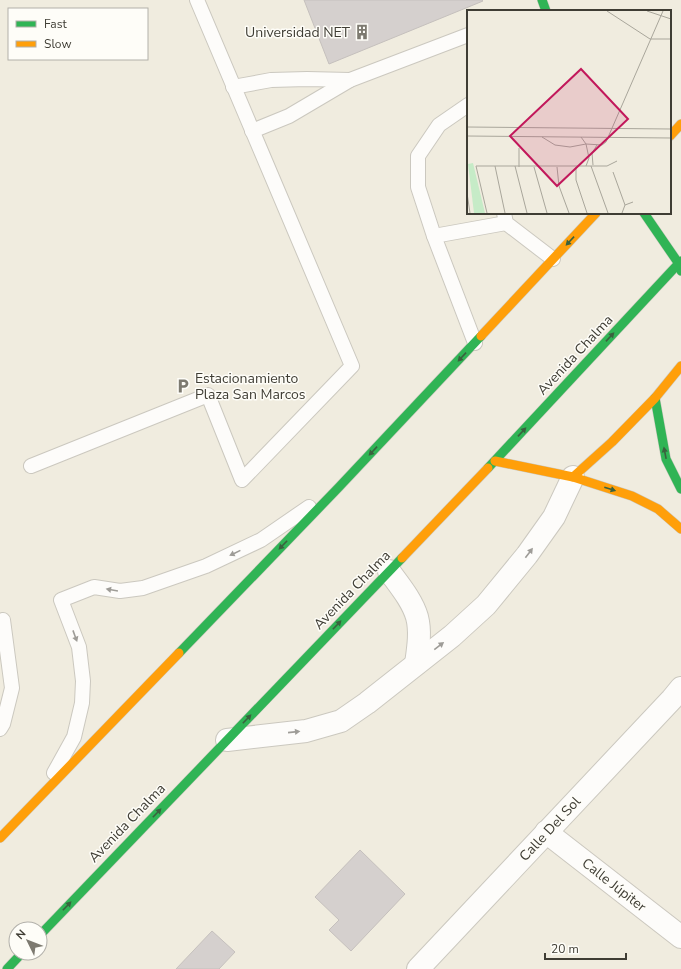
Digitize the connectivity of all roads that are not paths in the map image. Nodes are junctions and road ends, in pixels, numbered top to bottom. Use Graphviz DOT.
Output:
graph roads {
  1 [pos="197,0"];
  2 [pos="467,35"];
  3 [pos="350,80"];
  4 [pos="233,87"];
  5 [pos="467,106"];
  6 [pos="681,124"];
  7 [pos="252,132"];
  8 [pos="671,135"];
  9 [pos="595,214"];
  10 [pos="645,214"];
  11 [pos="505,218"];
  12 [pos="434,236"];
  13 [pos="553,259"];
  14 [pos="680,266"];
  15 [pos="475,343"];
  16 [pos="681,366"];
  17 [pos="654,398"];
  18 [pos="495,461"];
  19 [pos="32,466"];
  20 [pos="573,477"];
  21 [pos="339,487"];
  22 [pos="681,489"];
  23 [pos="681,529"];
  24 [pos="389,571"];
  25 [pos="3,620"];
  26 [pos="416,664"];
  27 [pos="678,698"];
  28 [pos="0,729"];
  29 [pos="227,740"];
  30 [pos="44,791"];
  31 [pos="546,832"];
  32 [pos="0,838"];
  33 [pos="48,926"];
  34 [pos="681,937"];
  35 [pos="14,961"];
  36 [pos="7,969"];
  37 [pos="418,969"];
  1 -- 4 [label="lane"];
  2 -- 3 [label="lane"];
  3 -- 4 [label="lane"];
  3 -- 7 [label="lane"];
  4 -- 7 [label="lane"];
  5 -- 12 [label="lane"];
  6 -- 8 [label="main road"];
  7 -- 19 [label="lane"];
  9 -- 13 [label="main road, one-way"];
  10 -- 14 [label="main road"];
  11 -- 12 [label="lane"];
  11 -- 13 [label="lane"];
  12 -- 15 [label="lane"];
  13 -- 15 [label="main road"];
  18 -- 14 [label="main road, Avenida Chalma, one-way"];
  15 -- 21 [label="main road, one-way"];
  16 -- 17 [label="main road"];
  17 -- 20 [label="main road"];
  22 -- 17 [label="main road, one-way"];
  18 -- 20 [label="main road"];
  18 -- 24 [label="main road, Avenida Chalma"];
  20 -- 23 [label="main road, one-way"];
  26 -- 20 [label="street, one-way"];
  21 -- 30 [label="main road, one-way"];
  21 -- 30 [label="lane, one-way"];
  24 -- 26 [label="street"];
  29 -- 24 [label="main road, Avenida Chalma, one-way"];
  25 -- 28 [label="lane"];
  29 -- 26 [label="street, one-way"];
  27 -- 31 [label="street, Calle Del Sol"];
  33 -- 29 [label="main road, Avenida Chalma, one-way"];
  30 -- 32 [label="main road"];
  31 -- 34 [label="street, Calle Júpiter"];
  31 -- 37 [label="street, Calle Del Sol"];
  35 -- 36 [label="main road"];
}
